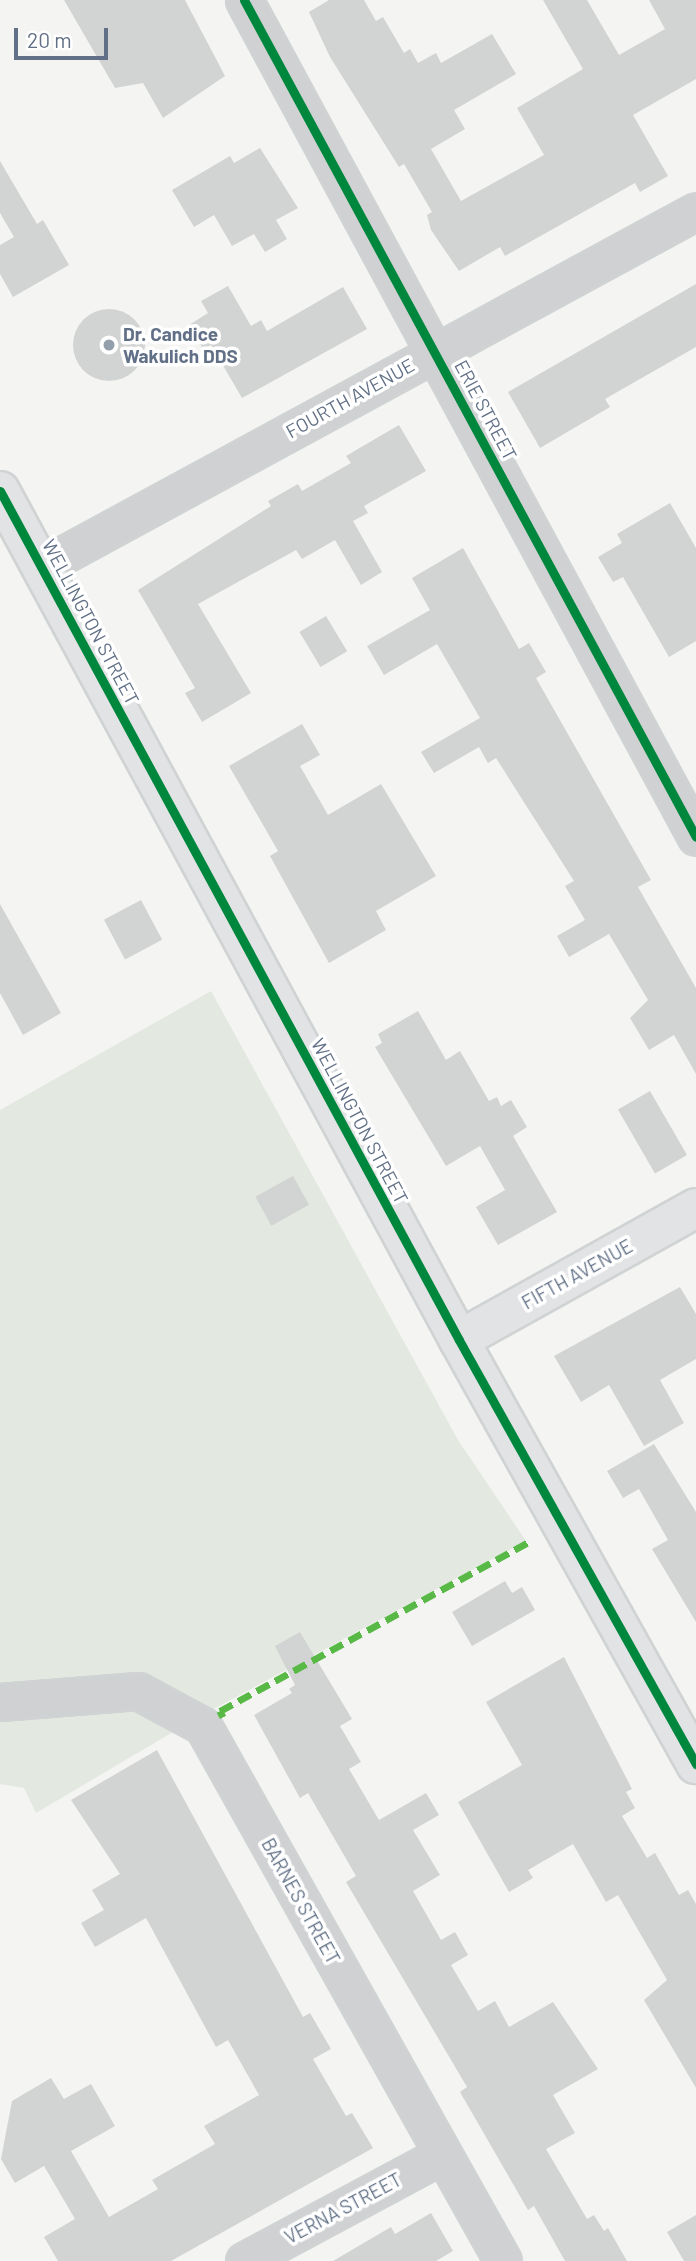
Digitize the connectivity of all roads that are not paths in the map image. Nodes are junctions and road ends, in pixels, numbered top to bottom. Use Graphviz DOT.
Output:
graph roads {
  1 [pos="244,0"];
  2 [pos="696,211"];
  3 [pos="435,352"];
  4 [pos="0,491"];
  5 [pos="41,567"];
  6 [pos="696,837"];
  7 [pos="696,1208"];
  8 [pos="459,1340"];
  9 [pos="0,1702"];
  10 [pos="696,1764"];
  11 [pos="442,2155"];
  12 [pos="244,2261"];
  13 [pos="503,2261"];
  1 -- 3 [label="street, ERIE STREET"];
  2 -- 3 [label="street, FOURTH AVENUE"];
  3 -- 5 [label="street, FOURTH AVENUE"];
  3 -- 6 [label="street, ERIE STREET"];
  4 -- 5 [label="street, WELLINGTON STREET"];
  5 -- 8 [label="street, WELLINGTON STREET"];
  7 -- 8 [label="street, FIFTH AVENUE"];
  8 -- 10 [label="street, WELLINGTON STREET"];
  9 -- 11 [label="street, BARNES STREET"];
  11 -- 12 [label="street, VERNA STREET"];
  11 -- 13 [label="street, BARNES STREET"];
}
